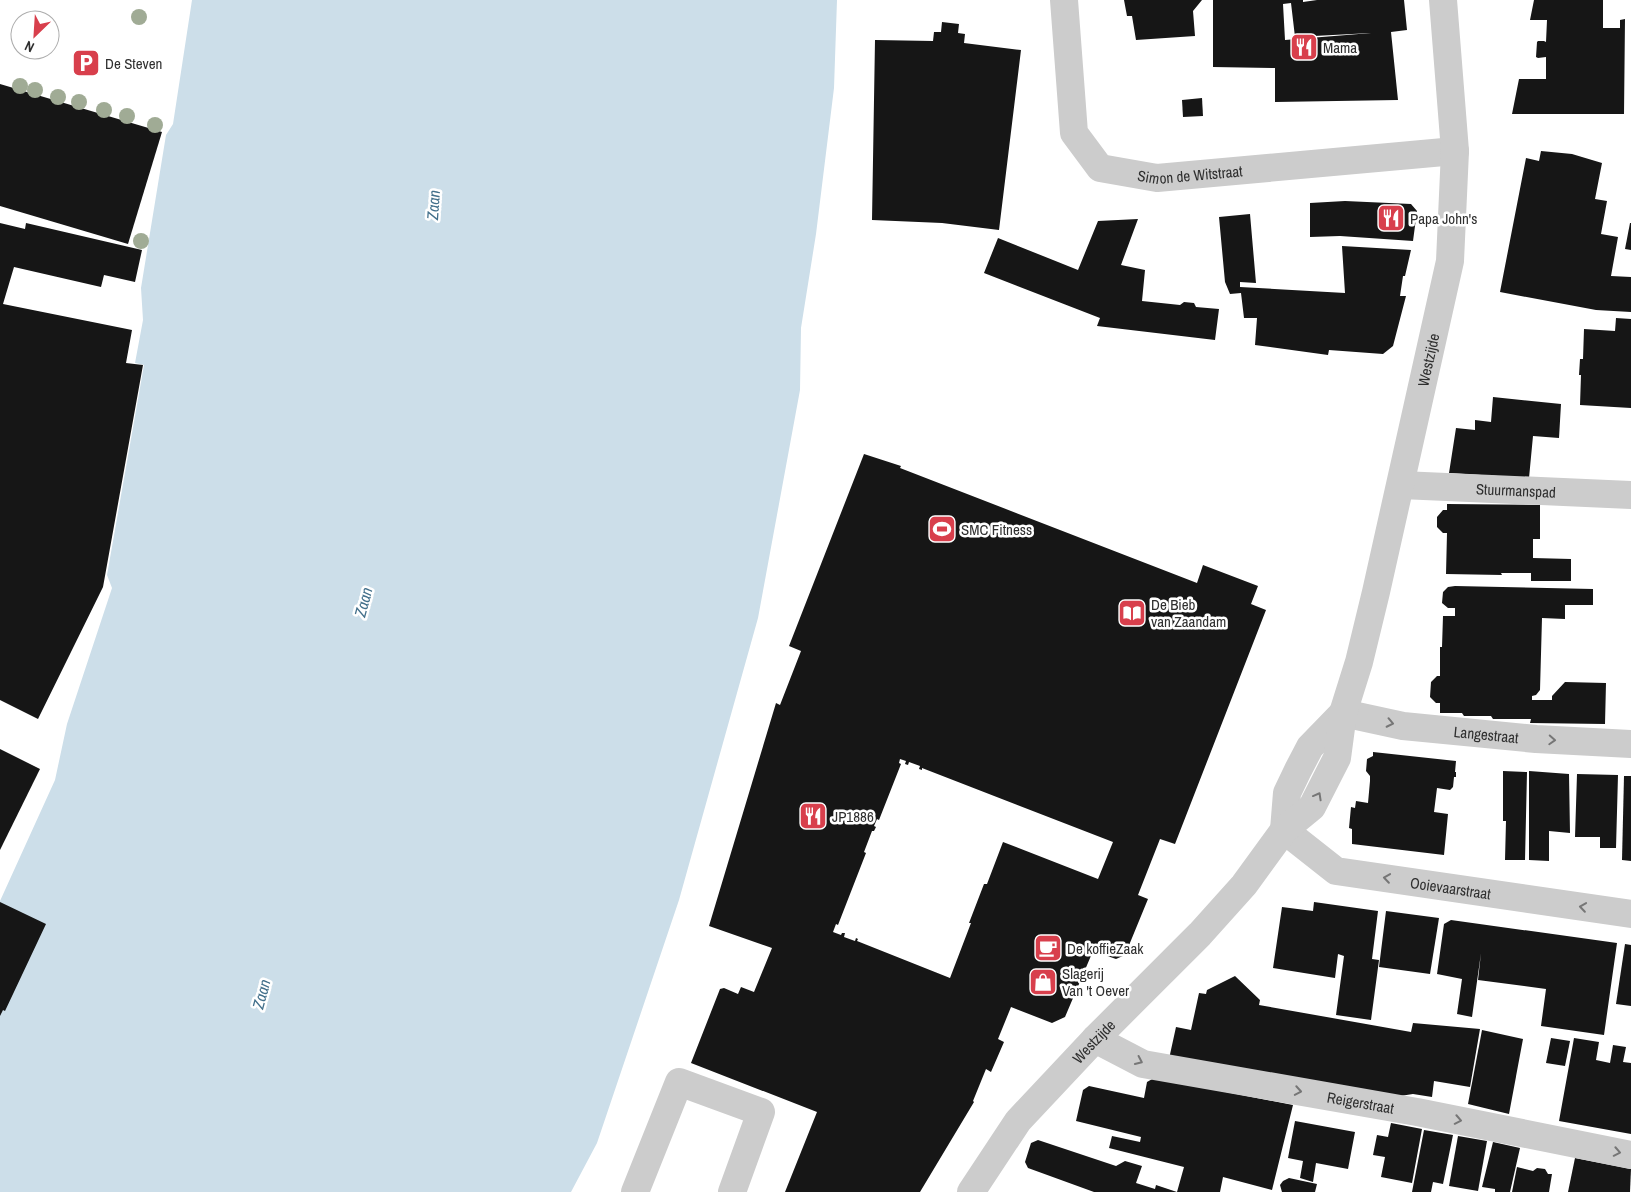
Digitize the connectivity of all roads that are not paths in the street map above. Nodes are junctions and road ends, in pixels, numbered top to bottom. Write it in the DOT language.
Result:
graph roads {
  1 [pos="1064,0"];
  2 [pos="1443,0"];
  3 [pos="1454,151"];
  4 [pos="1402,485"];
  5 [pos="1631,496"];
  6 [pos="1343,713"];
  7 [pos="1631,744"];
  8 [pos="1284,830"];
  9 [pos="1631,914"];
  10 [pos="1095,1039"];
  11 [pos="1631,1155"];
  12 [pos="636,1192"];
  13 [pos="732,1192"];
  14 [pos="971,1192"];
  1 -- 3 [label="street, Simon de Witstraat"];
  2 -- 3 [label="street, Westzijde"];
  3 -- 4 [label="street, Westzijde"];
  4 -- 5 [label="street, Stuurmanspad"];
  4 -- 6 [label="street, Westzijde"];
  6 -- 7 [label="street, Langestraat, one-way"];
  6 -- 8 [label="street, Westzijde"];
  9 -- 8 [label="street, Ooievaarstraat, one-way"];
  8 -- 10 [label="street, Westzijde"];
  10 -- 11 [label="street, Reigerstraat, one-way"];
  10 -- 14 [label="street, Westzijde"];
  12 -- 13 [label="street"];
}
